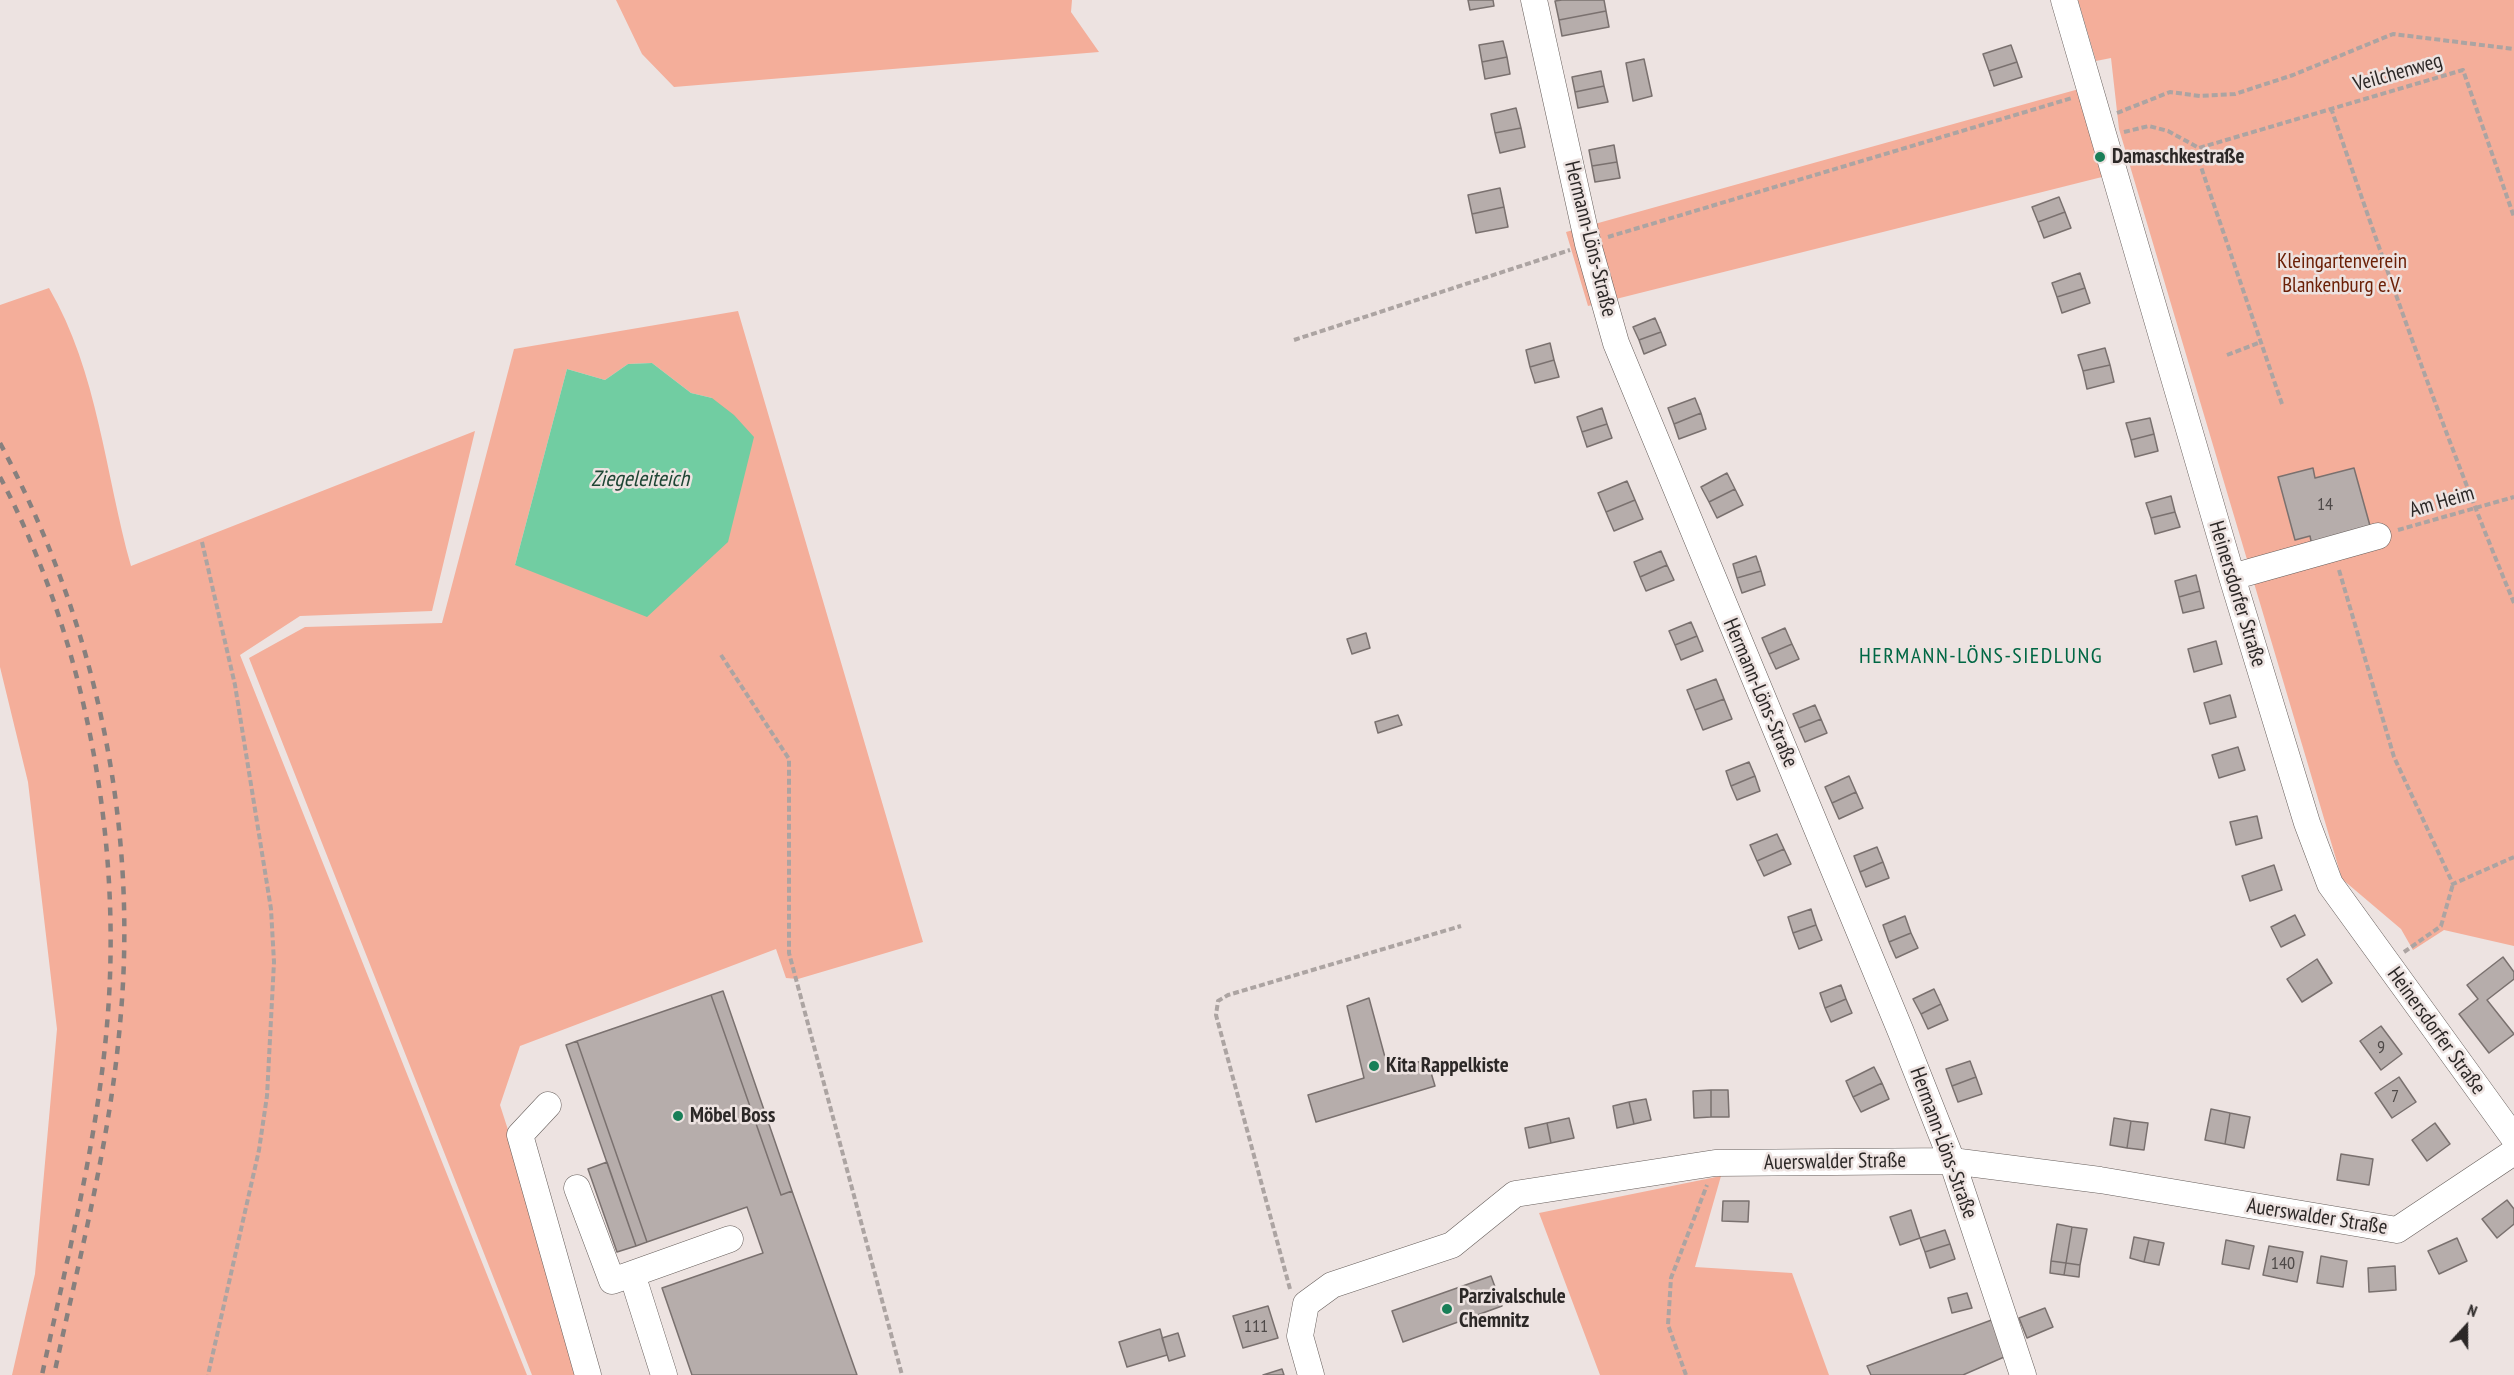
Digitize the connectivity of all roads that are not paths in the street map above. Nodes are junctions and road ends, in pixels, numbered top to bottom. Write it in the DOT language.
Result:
graph roads {
  1 [pos="1534,0"];
  2 [pos="2064,0"];
  3 [pos="2378,536"];
  4 [pos="2232,577"];
  5 [pos="548,1105"];
  6 [pos="2514,1138"];
  7 [pos="2514,1152"];
  8 [pos="1952,1161"];
  9 [pos="578,1188"];
  10 [pos="730,1239"];
  11 [pos="632,1274"];
  12 [pos="588,1375"];
  13 [pos="664,1375"];
  14 [pos="1311,1375"];
  15 [pos="2023,1375"];
  1 -- 8 [label="street, Hermann-Löns-Straße"];
  2 -- 4 [label="street, Heinersdorfer Straße"];
  3 -- 4 [label="street"];
  4 -- 6 [label="street, Heinersdorfer Straße"];
  5 -- 12 [label="street"];
  7 -- 8 [label="street, Auerswalder Straße"];
  8 -- 14 [label="street, Auerswalder Straße"];
  8 -- 15 [label="street, Hermann-Löns-Straße"];
  9 -- 11 [label="street"];
  10 -- 11 [label="street"];
  11 -- 13 [label="street"];
}
